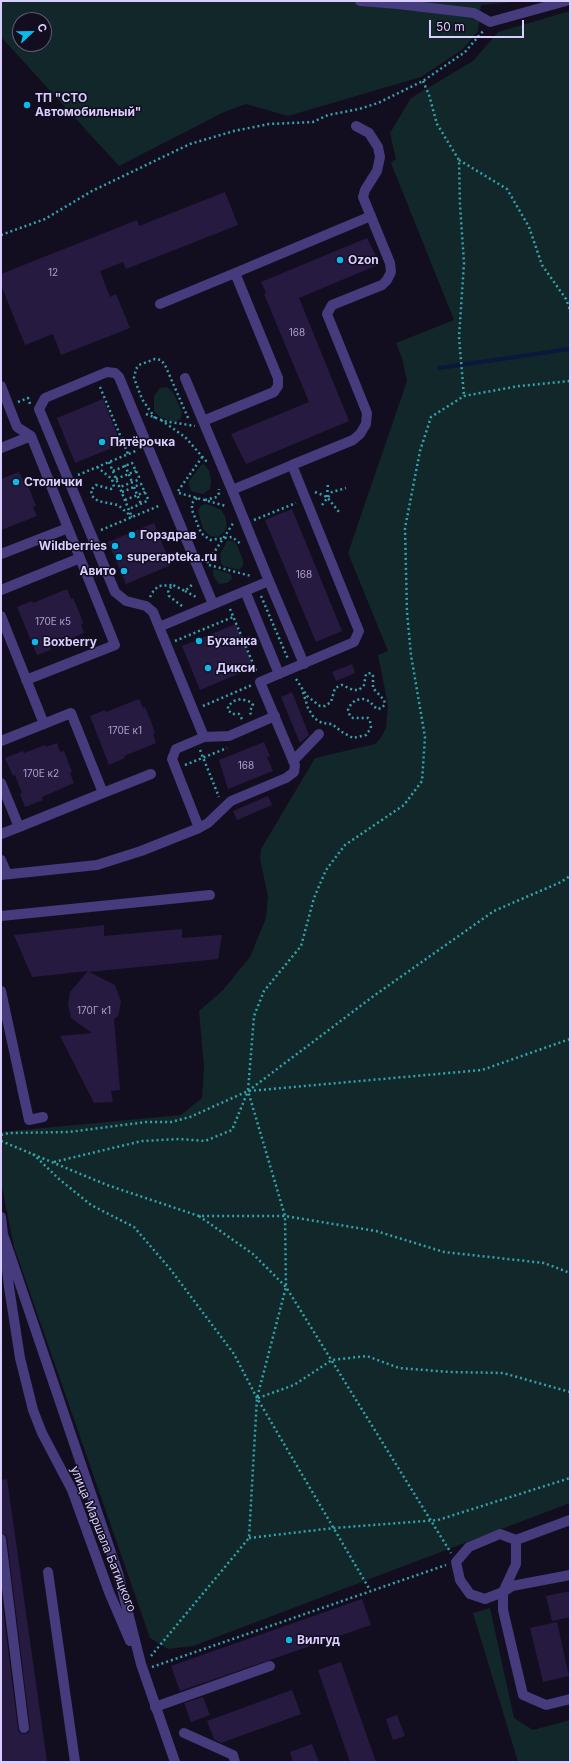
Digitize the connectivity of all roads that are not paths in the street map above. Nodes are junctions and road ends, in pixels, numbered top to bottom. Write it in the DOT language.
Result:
graph roads {
  1 [pos="360,1"];
  2 [pos="566,1"];
  3 [pos="356,126"];
  4 [pos="371,216"];
  5 [pos="235,272"];
  6 [pos="160,304"];
  7 [pos="185,378"];
  8 [pos="1,386"];
  9 [pos="201,425"];
  10 [pos="31,436"];
  11 [pos="1,448"];
  12 [pos="292,465"];
  13 [pos="232,490"];
  14 [pos="68,528"];
  15 [pos="1,554"];
  16 [pos="80,558"];
  17 [pos="269,581"];
  18 [pos="1,590"];
  19 [pos="244,591"];
  20 [pos="213,604"];
  21 [pos="1,616"];
  22 [pos="159,627"];
  23 [pos="304,664"];
  24 [pos="279,674"];
  25 [pos="26,680"];
  26 [pos="275,716"];
  27 [pos="44,724"];
  28 [pos="319,734"];
  29 [pos="200,739"];
  30 [pos="1,741"];
  31 [pos="293,761"];
  32 [pos="151,774"];
  33 [pos="1,782"];
  34 [pos="103,793"];
  35 [pos="19,827"];
  36 [pos="199,828"];
  37 [pos="1,834"];
  38 [pos="1,860"];
  39 [pos="4,875"];
  40 [pos="210,895"];
  41 [pos="1,916"];
  42 [pos="1,991"];
  43 [pos="4,1014"];
  44 [pos="43,1117"];
  45 [pos="1,1217"];
  46 [pos="4,1237"];
  47 [pos="570,1520"];
  48 [pos="1,1539"];
  49 [pos="516,1540"];
  50 [pos="48,1572"];
  51 [pos="570,1575"];
  52 [pos="504,1592"];
  53 [pos="270,1666"];
  54 [pos="142,1667"];
  55 [pos="570,1699"];
  56 [pos="155,1707"];
  57 [pos="24,1728"];
  58 [pos="184,1733"];
  59 [pos="75,1762"];
  60 [pos="175,1762"];
  61 [pos="235,1762"];
  1 -- 2 [label="street"];
  3 -- 4 [label="street"];
  4 -- 5 [label="street"];
  4 -- 12 [label="street"];
  5 -- 6 [label="street"];
  5 -- 9 [label="street"];
  7 -- 9 [label="street"];
  8 -- 10 [label="street"];
  9 -- 13 [label="street"];
  10 -- 11 [label="street"];
  10 -- 14 [label="street"];
  12 -- 13 [label="street"];
  12 -- 23 [label="street"];
  13 -- 17 [label="street"];
  14 -- 15 [label="street"];
  14 -- 16 [label="street"];
  16 -- 18 [label="street"];
  16 -- 25 [label="street"];
  17 -- 19 [label="street"];
  17 -- 23 [label="street"];
  19 -- 20 [label="street"];
  19 -- 24 [label="street"];
  20 -- 22 [label="street"];
  20 -- 22 [label="street"];
  21 -- 25 [label="street"];
  22 -- 29 [label="street"];
  23 -- 24 [label="street"];
  24 -- 26 [label="street"];
  25 -- 27 [label="street"];
  26 -- 29 [label="street"];
  26 -- 31 [label="street"];
  27 -- 30 [label="street"];
  27 -- 34 [label="street"];
  28 -- 31 [label="street"];
  29 -- 36 [label="street"];
  31 -- 36 [label="street"];
  32 -- 34 [label="street"];
  33 -- 35 [label="street"];
  34 -- 35 [label="street"];
  35 -- 37 [label="street"];
  36 -- 39 [label="street"];
  38 -- 39 [label="street"];
  40 -- 41 [label="street"];
  42 -- 43 [label="street"];
  43 -- 44 [label="street"];
  45 -- 46 [label="street, улица Маршала Батицкого"];
  46 -- 54 [label="street, улица Маршала Батицкого"];
  46 -- 54 [label="street, улица Маршала Батицкого"];
  47 -- 49 [label="street"];
  48 -- 57 [label="street"];
  49 -- 52 [label="street"];
  49 -- 52 [label="street"];
  50 -- 59 [label="street"];
  51 -- 52 [label="street"];
  52 -- 55 [label="street"];
  53 -- 56 [label="street"];
  54 -- 56 [label="street, улица Маршала Батицкого"];
  56 -- 60 [label="street, улица Маршала Батицкого"];
  58 -- 61 [label="street"];
}
